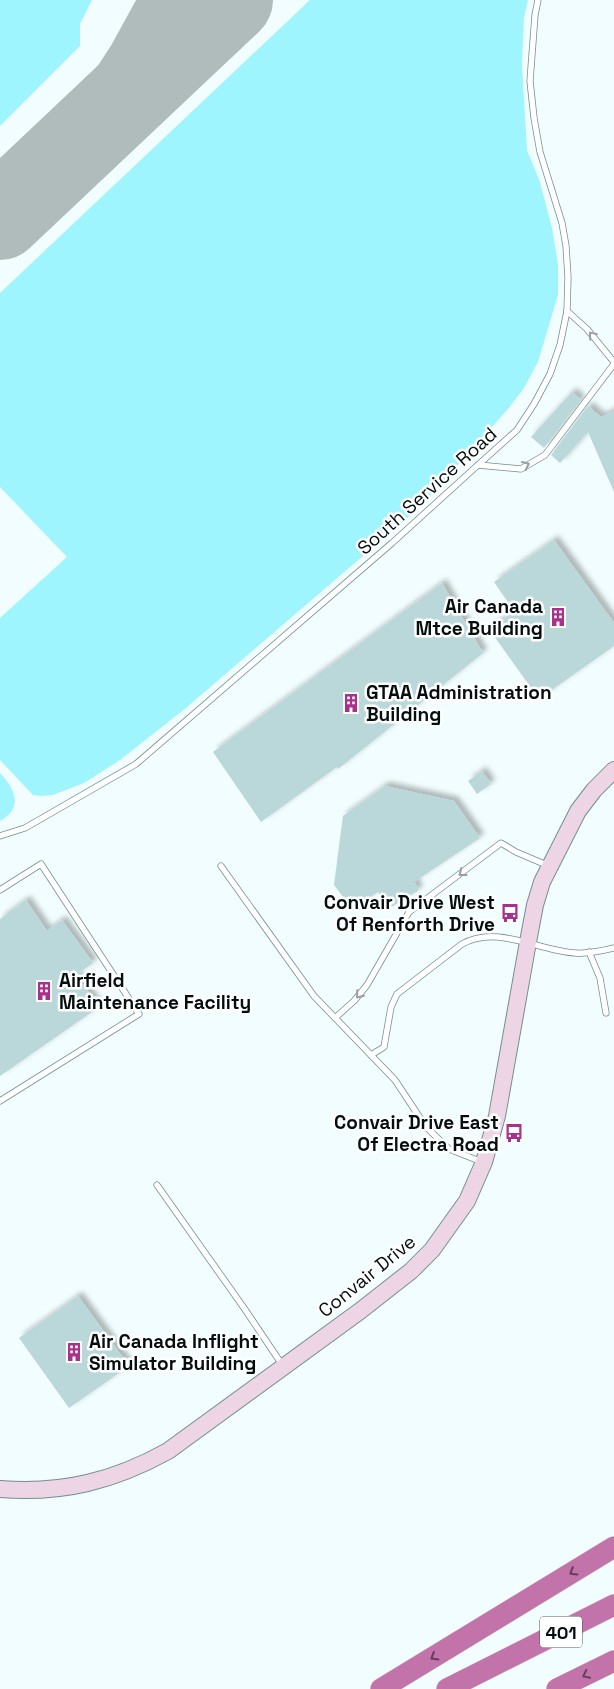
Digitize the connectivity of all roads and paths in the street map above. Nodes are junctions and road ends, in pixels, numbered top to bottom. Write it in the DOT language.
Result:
graph roads {
  1 [pos="538,0"];
  2 [pos="567,311"];
  3 [pos="614,363"];
  4 [pos="478,465"];
  5 [pos="614,770"];
  6 [pos="0,836"];
  7 [pos="221,866"];
  8 [pos="549,866"];
  9 [pos="0,890"];
  10 [pos="528,942"];
  11 [pos="614,949"];
  12 [pos="589,952"];
  13 [pos="606,1014"];
  14 [pos="336,1018"];
  15 [pos="371,1055"];
  16 [pos="0,1101"];
  17 [pos="484,1162"];
  18 [pos="157,1185"];
  19 [pos="283,1366"];
  20 [pos="0,1489"];
  21 [pos="614,1546"];
  22 [pos="614,1605"];
  23 [pos="614,1661"];
  24 [pos="380,1689"];
  25 [pos="447,1689"];
  26 [pos="557,1689"];
  1 -- 2 [label="lane, South Service Road"];
  3 -- 2 [label="lane, one-way"];
  2 -- 4 [label="lane, South Service Road"];
  4 -- 3 [label="lane, one-way"];
  4 -- 6 [label="lane, South Service Road"];
  5 -- 8 [label="street, Convair Drive"];
  7 -- 14 [label="lane"];
  8 -- 10 [label="street, Convair Drive"];
  8 -- 14 [label="lane, one-way"];
  9 -- 16 [label="lane"];
  10 -- 12 [label="lane"];
  10 -- 15 [label="lane"];
  10 -- 17 [label="street, Convair Drive"];
  11 -- 12 [label="lane"];
  12 -- 13 [label="lane"];
  14 -- 15 [label="lane"];
  15 -- 17 [label="lane"];
  17 -- 19 [label="street, Convair Drive"];
  18 -- 19 [label="lane"];
  19 -- 20 [label="street, Convair Drive"];
  21 -- 24 [label="highway, one-way"];
  22 -- 25 [label="highway, 401"];
  23 -- 26 [label="highway, 401, one-way"];
}
